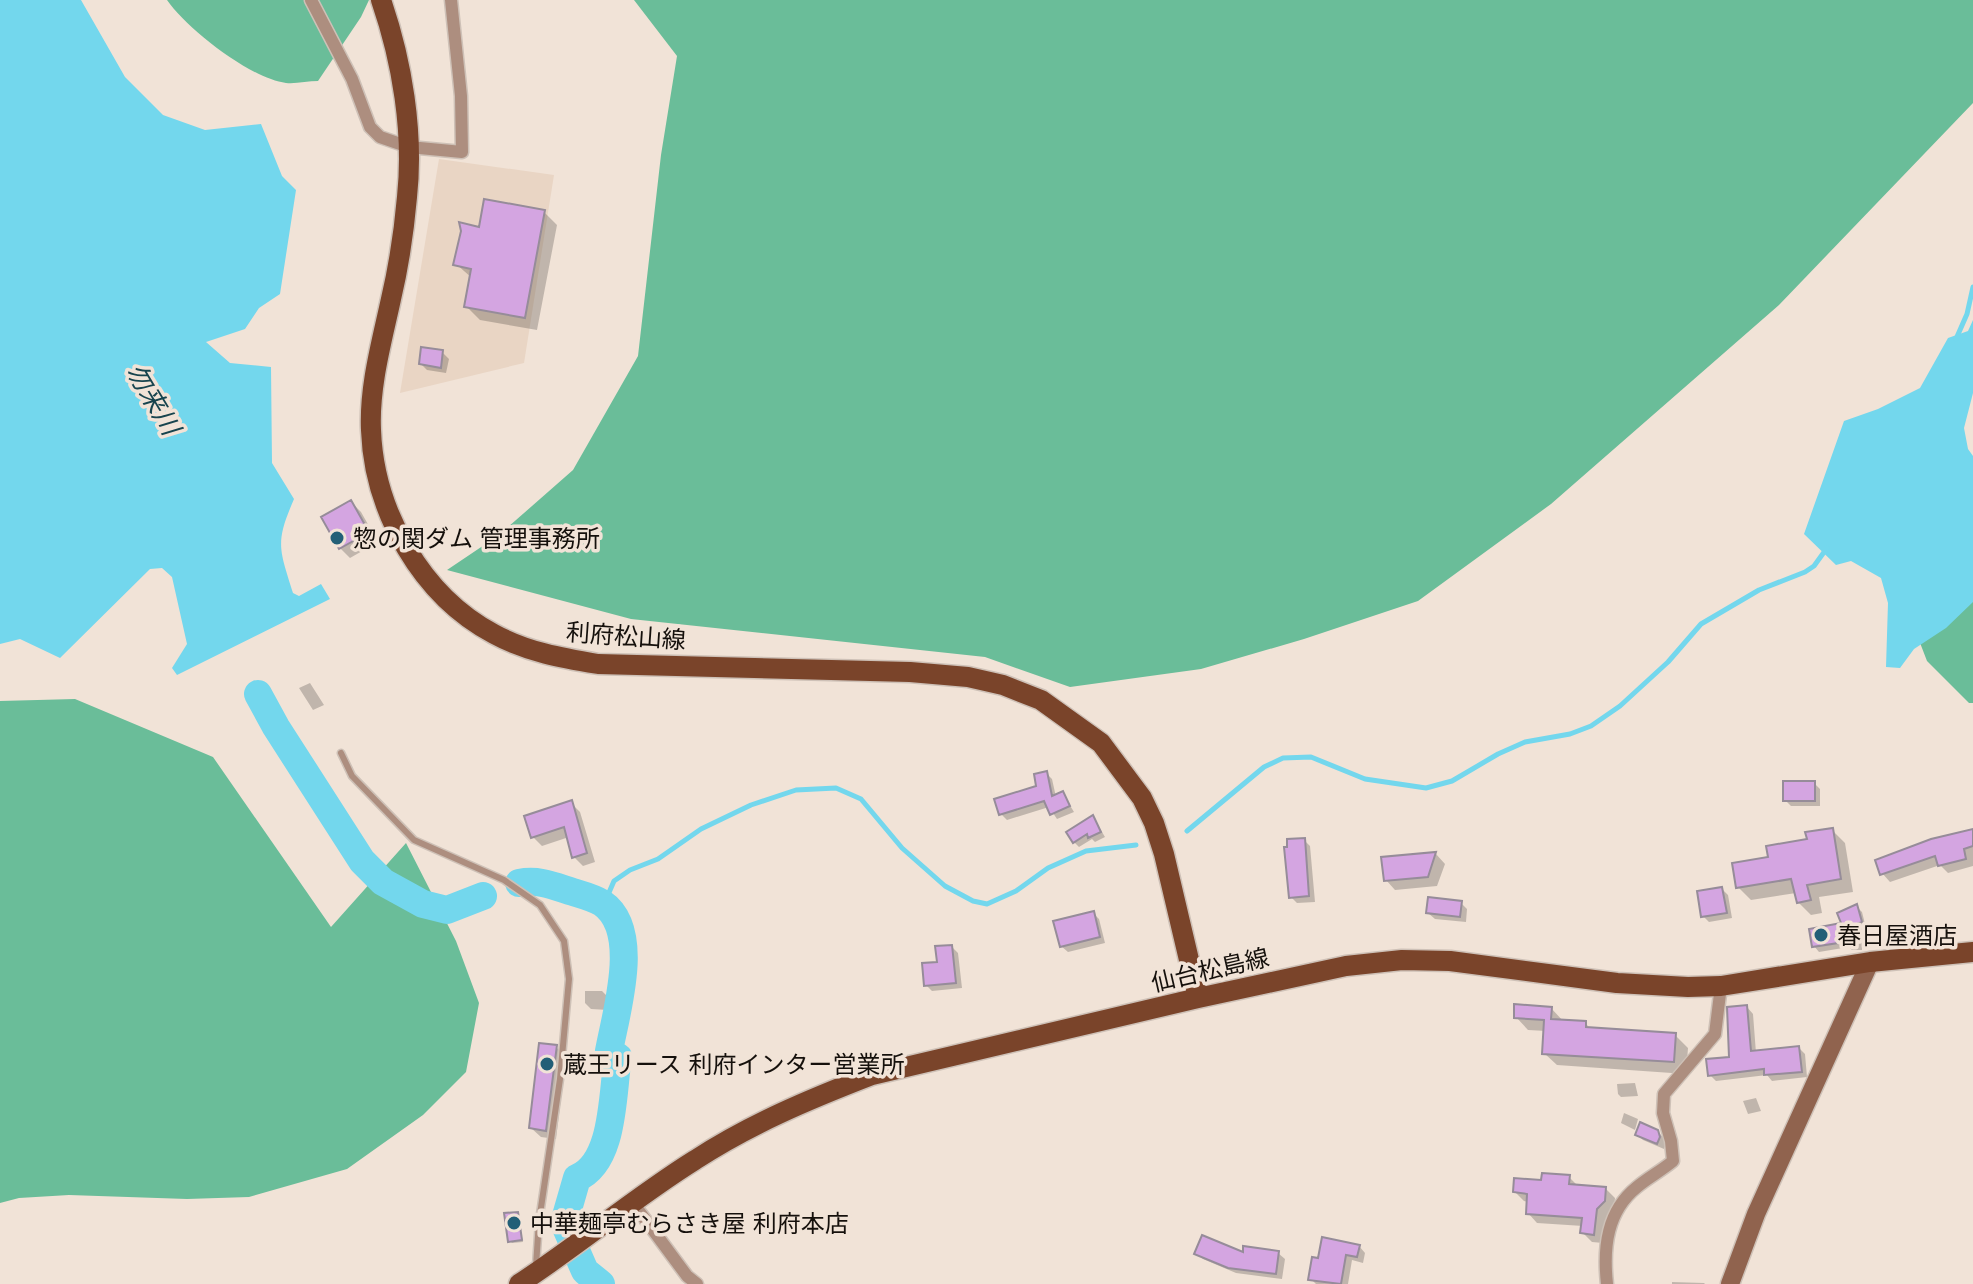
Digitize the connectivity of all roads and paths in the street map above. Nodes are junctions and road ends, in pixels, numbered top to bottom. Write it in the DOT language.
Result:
graph roads {
  1 [pos="311,0"];
  2 [pos="381,0"];
  3 [pos="451,0"];
  4 [pos="409,147"];
  5 [pos="341,753"];
  6 [pos="1973,952"];
  7 [pos="1870,962"];
  8 [pos="1721,986"];
  9 [pos="1198,998"];
  10 [pos="633,1203"];
  11 [pos="528,1279"];
  12 [pos="697,1284"];
  13 [pos="1607,1284"];
  14 [pos="1730,1284"];
  1 -- 4 [label="street"];
  2 -- 4 [label="main road, 利府松山線"];
  3 -- 4 [label="street"];
  4 -- 9 [label="main road, 利府松山線"];
  5 -- 11 [label="lane"];
  6 -- 7 [label="main road, 仙台松島線"];
  7 -- 8 [label="main road, 仙台松島線"];
  7 -- 14 [label="street"];
  8 -- 9 [label="main road, 仙台松島線"];
  8 -- 13 [label="street"];
  9 -- 10 [label="main road, 仙台松島線"];
  10 -- 11 [label="main road, 仙台松島線"];
  10 -- 12 [label="street"];
}
